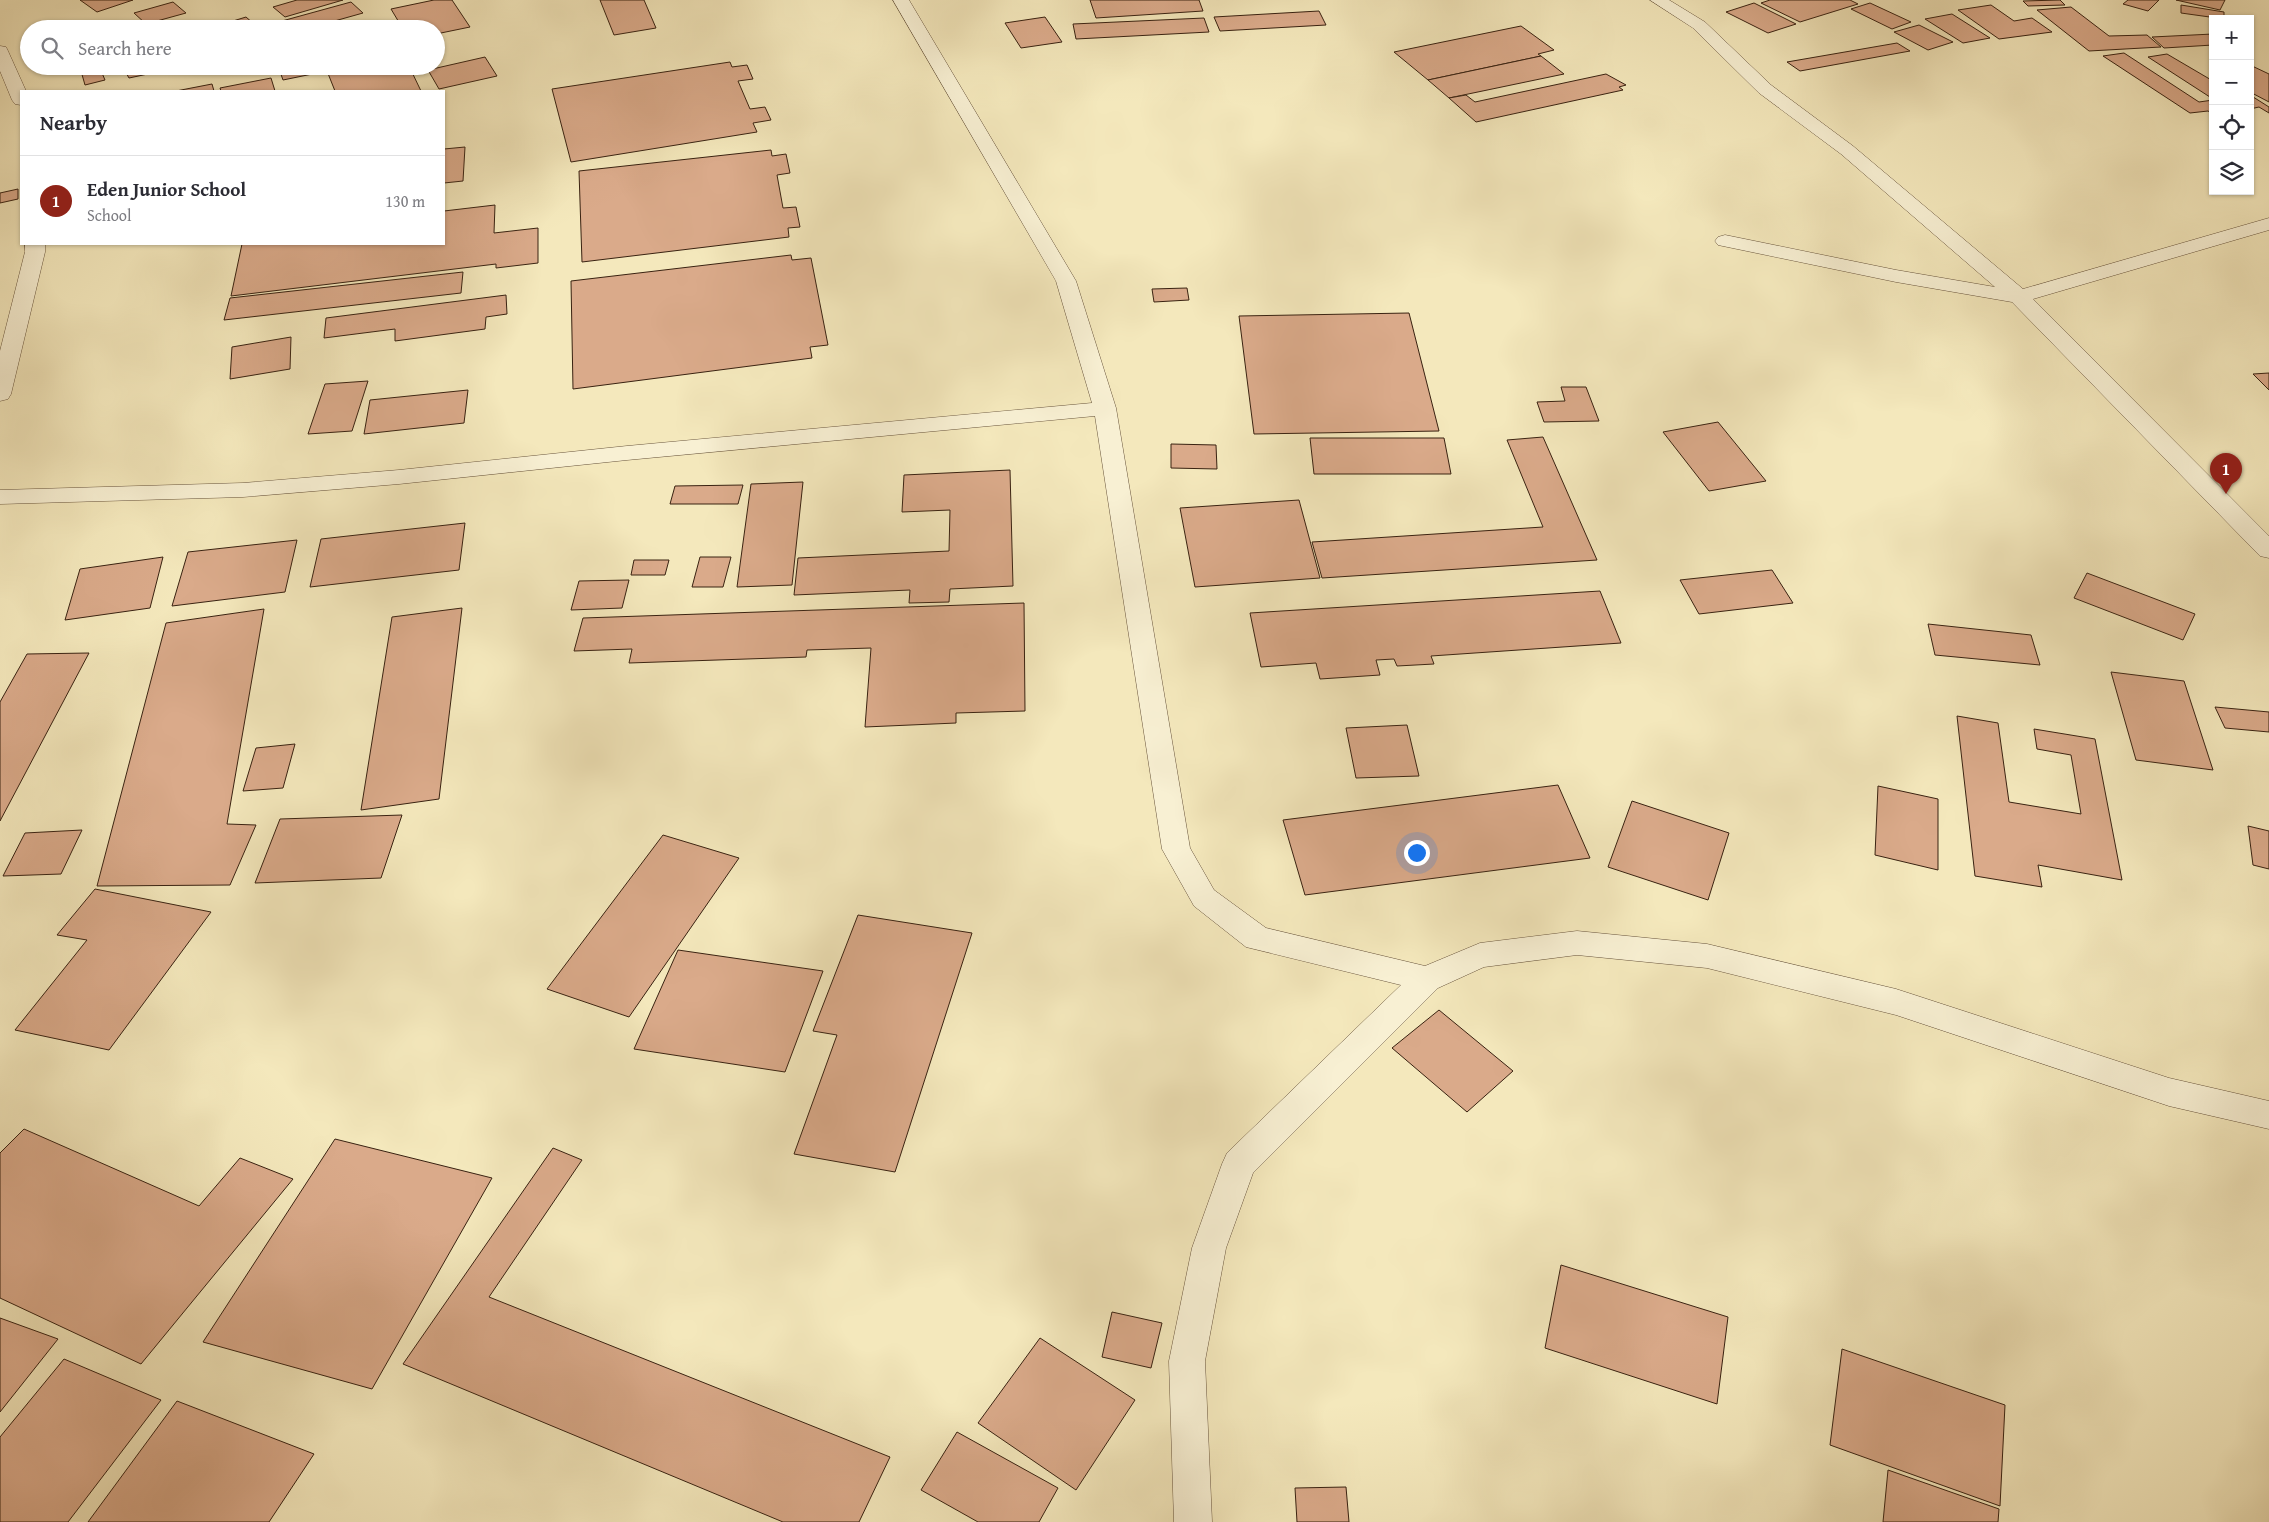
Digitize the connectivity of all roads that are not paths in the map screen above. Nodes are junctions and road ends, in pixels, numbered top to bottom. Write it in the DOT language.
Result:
graph roads {
  1 [pos="900,0"];
  2 [pos="1658,0"];
  3 [pos="0,51"];
  4 [pos="20,98"];
  5 [pos="2269,224"];
  6 [pos="1725,241"];
  7 [pos="35,245"];
  8 [pos="2020,297"];
  9 [pos="0,394"];
  10 [pos="1104,408"];
  11 [pos="0,497"];
  12 [pos="2269,550"];
  13 [pos="1427,979"];
  14 [pos="2269,1115"];
  15 [pos="1193,1522"];
  1 -- 10 [label="street"];
  2 -- 8 [label="street"];
  3 -- 4 [label="street"];
  5 -- 8 [label="street"];
  6 -- 8 [label="street"];
  7 -- 9 [label="street"];
  8 -- 12 [label="street"];
  10 -- 11 [label="street"];
  10 -- 13 [label="street"];
  13 -- 14 [label="street"];
  13 -- 15 [label="street"];
}
